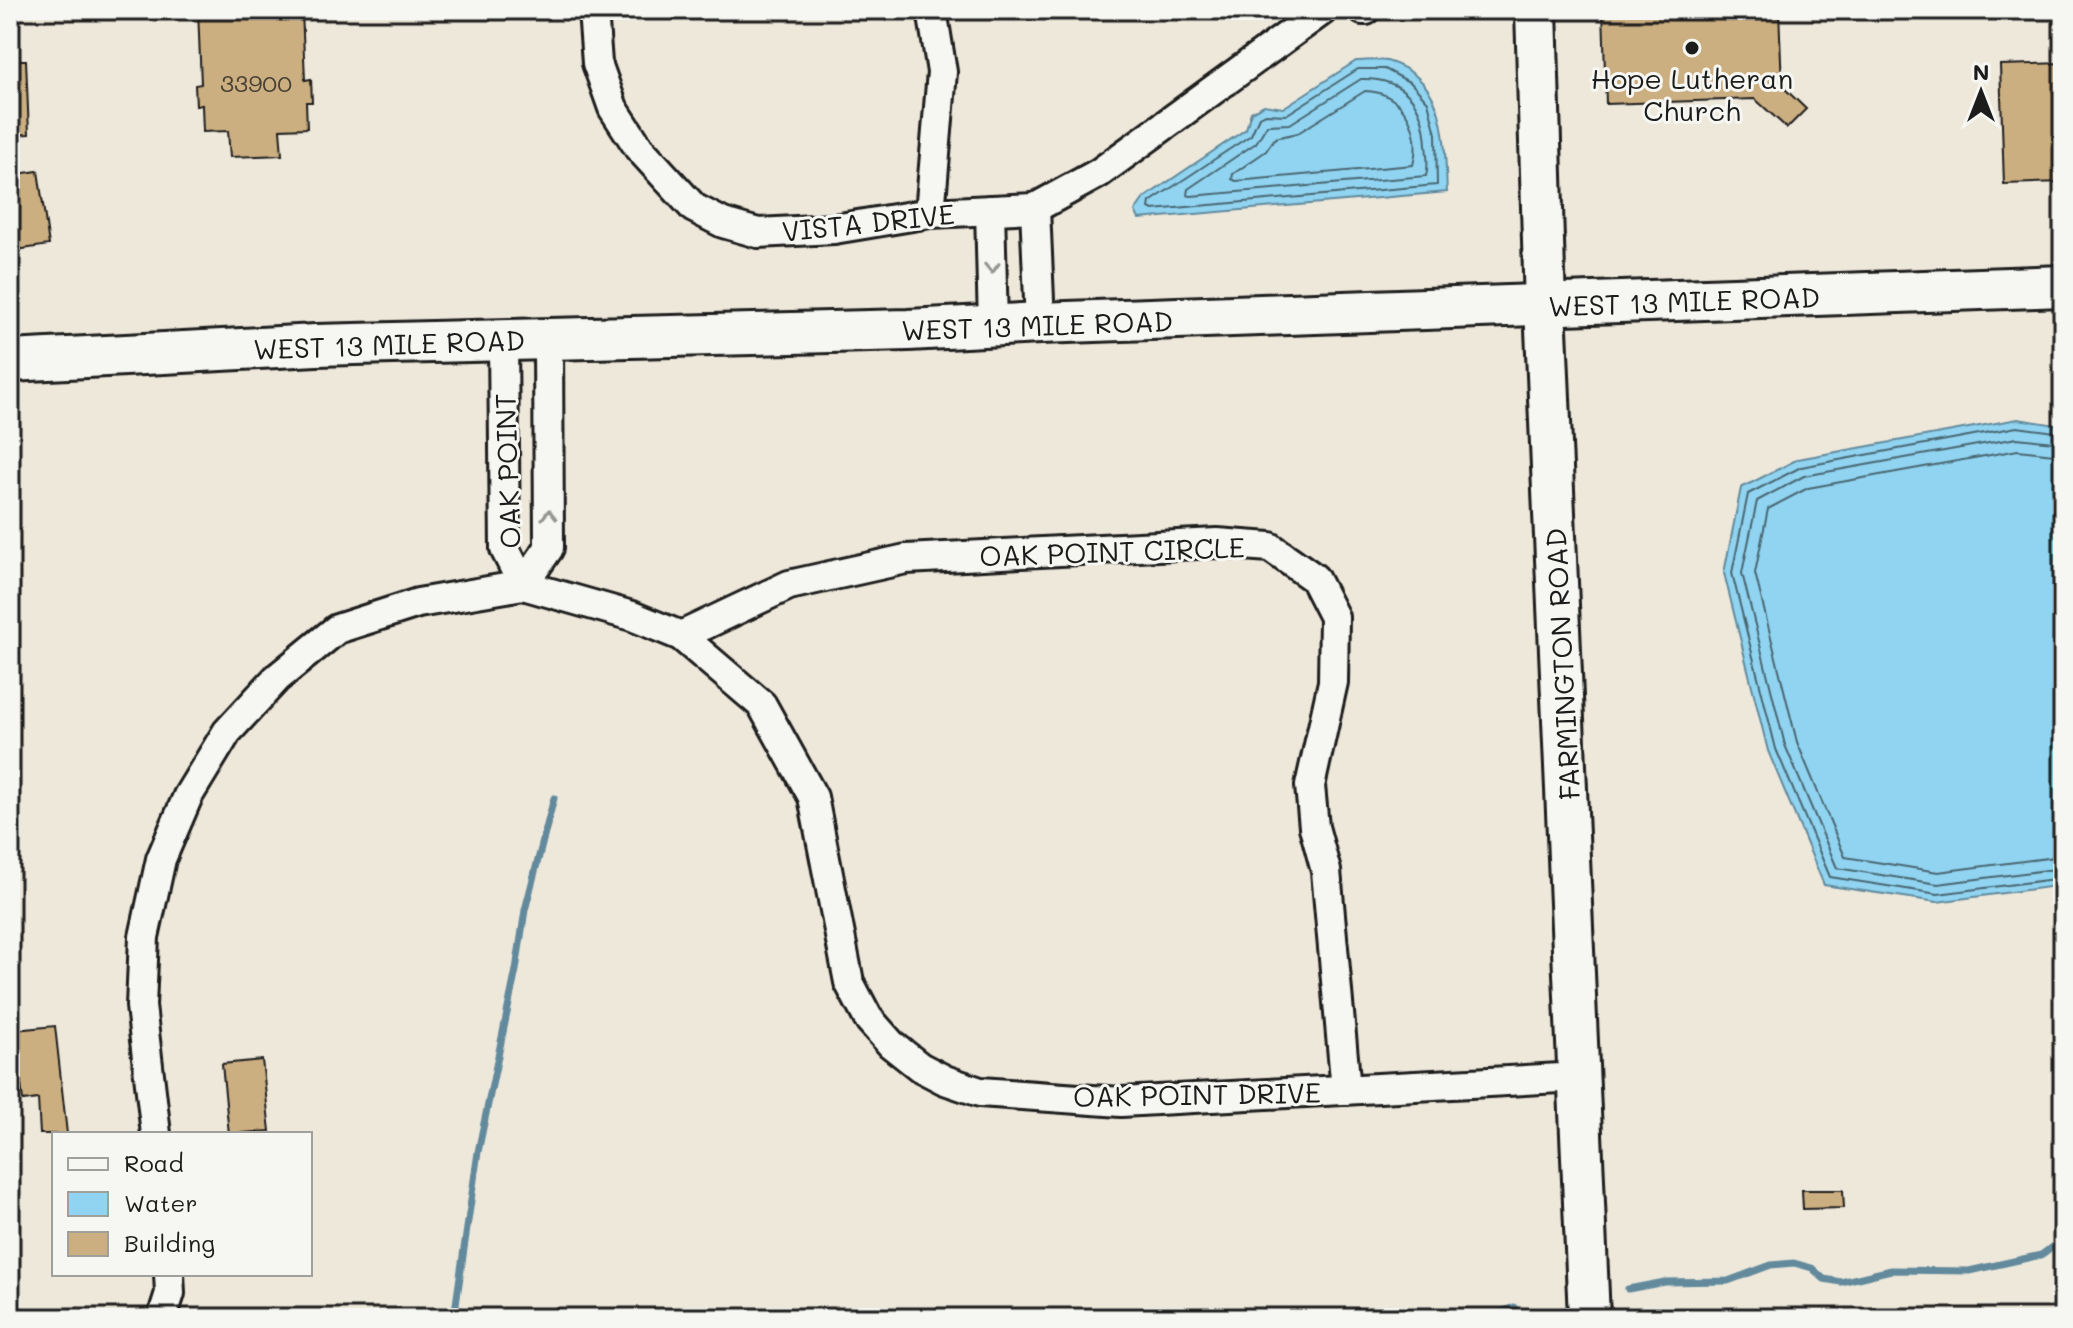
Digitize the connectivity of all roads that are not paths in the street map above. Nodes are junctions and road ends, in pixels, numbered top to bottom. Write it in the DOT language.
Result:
graph roads {
  1 [pos="593,10"];
  2 [pos="932,10"];
  3 [pos="1323,10"];
  4 [pos="1536,10"];
  5 [pos="1035,208"];
  6 [pos="990,210"];
  7 [pos="930,213"];
  8 [pos="2063,286"];
  9 [pos="1545,306"];
  10 [pos="1040,323"];
  11 [pos="993,325"];
  12 [pos="548,340"];
  13 [pos="503,341"];
  14 [pos="10,361"];
  15 [pos="523,585"];
  16 [pos="681,636"];
  17 [pos="1579,1077"];
  18 [pos="1346,1090"];
  19 [pos="156,1132"];
  20 [pos="169,1276"];
  21 [pos="162,1318"];
  22 [pos="1589,1318"];
  1 -- 7 [label="street, VISTA DRIVE"];
  2 -- 7 [label="street"];
  3 -- 5 [label="street, VISTA DRIVE"];
  4 -- 9 [label="street, FARMINGTON ROAD"];
  5 -- 6 [label="street, VISTA DRIVE"];
  5 -- 10 [label="street"];
  6 -- 7 [label="street, VISTA DRIVE"];
  6 -- 11 [label="street, VISTA DRIVE, one-way"];
  8 -- 9 [label="street, WEST 13 MILE ROAD"];
  9 -- 10 [label="street, WEST 13 MILE ROAD"];
  9 -- 17 [label="street, FARMINGTON ROAD"];
  10 -- 11 [label="street, WEST 13 MILE ROAD"];
  11 -- 12 [label="street, WEST 13 MILE ROAD"];
  12 -- 13 [label="street, WEST 13 MILE ROAD"];
  15 -- 12 [label="street, OAK POINT, one-way"];
  13 -- 14 [label="street, WEST 13 MILE ROAD"];
  13 -- 15 [label="street, OAK POINT"];
  15 -- 16 [label="street, OAK POINT DRIVE"];
  15 -- 19 [label="street, OAK POINT DRIVE"];
  16 -- 18 [label="street, OAK POINT DRIVE"];
  16 -- 18 [label="street, OAK POINT CIRCLE"];
  17 -- 18 [label="street, OAK POINT DRIVE"];
  17 -- 22 [label="street, FARMINGTON ROAD"];
  20 -- 21 [label="street"];
}
